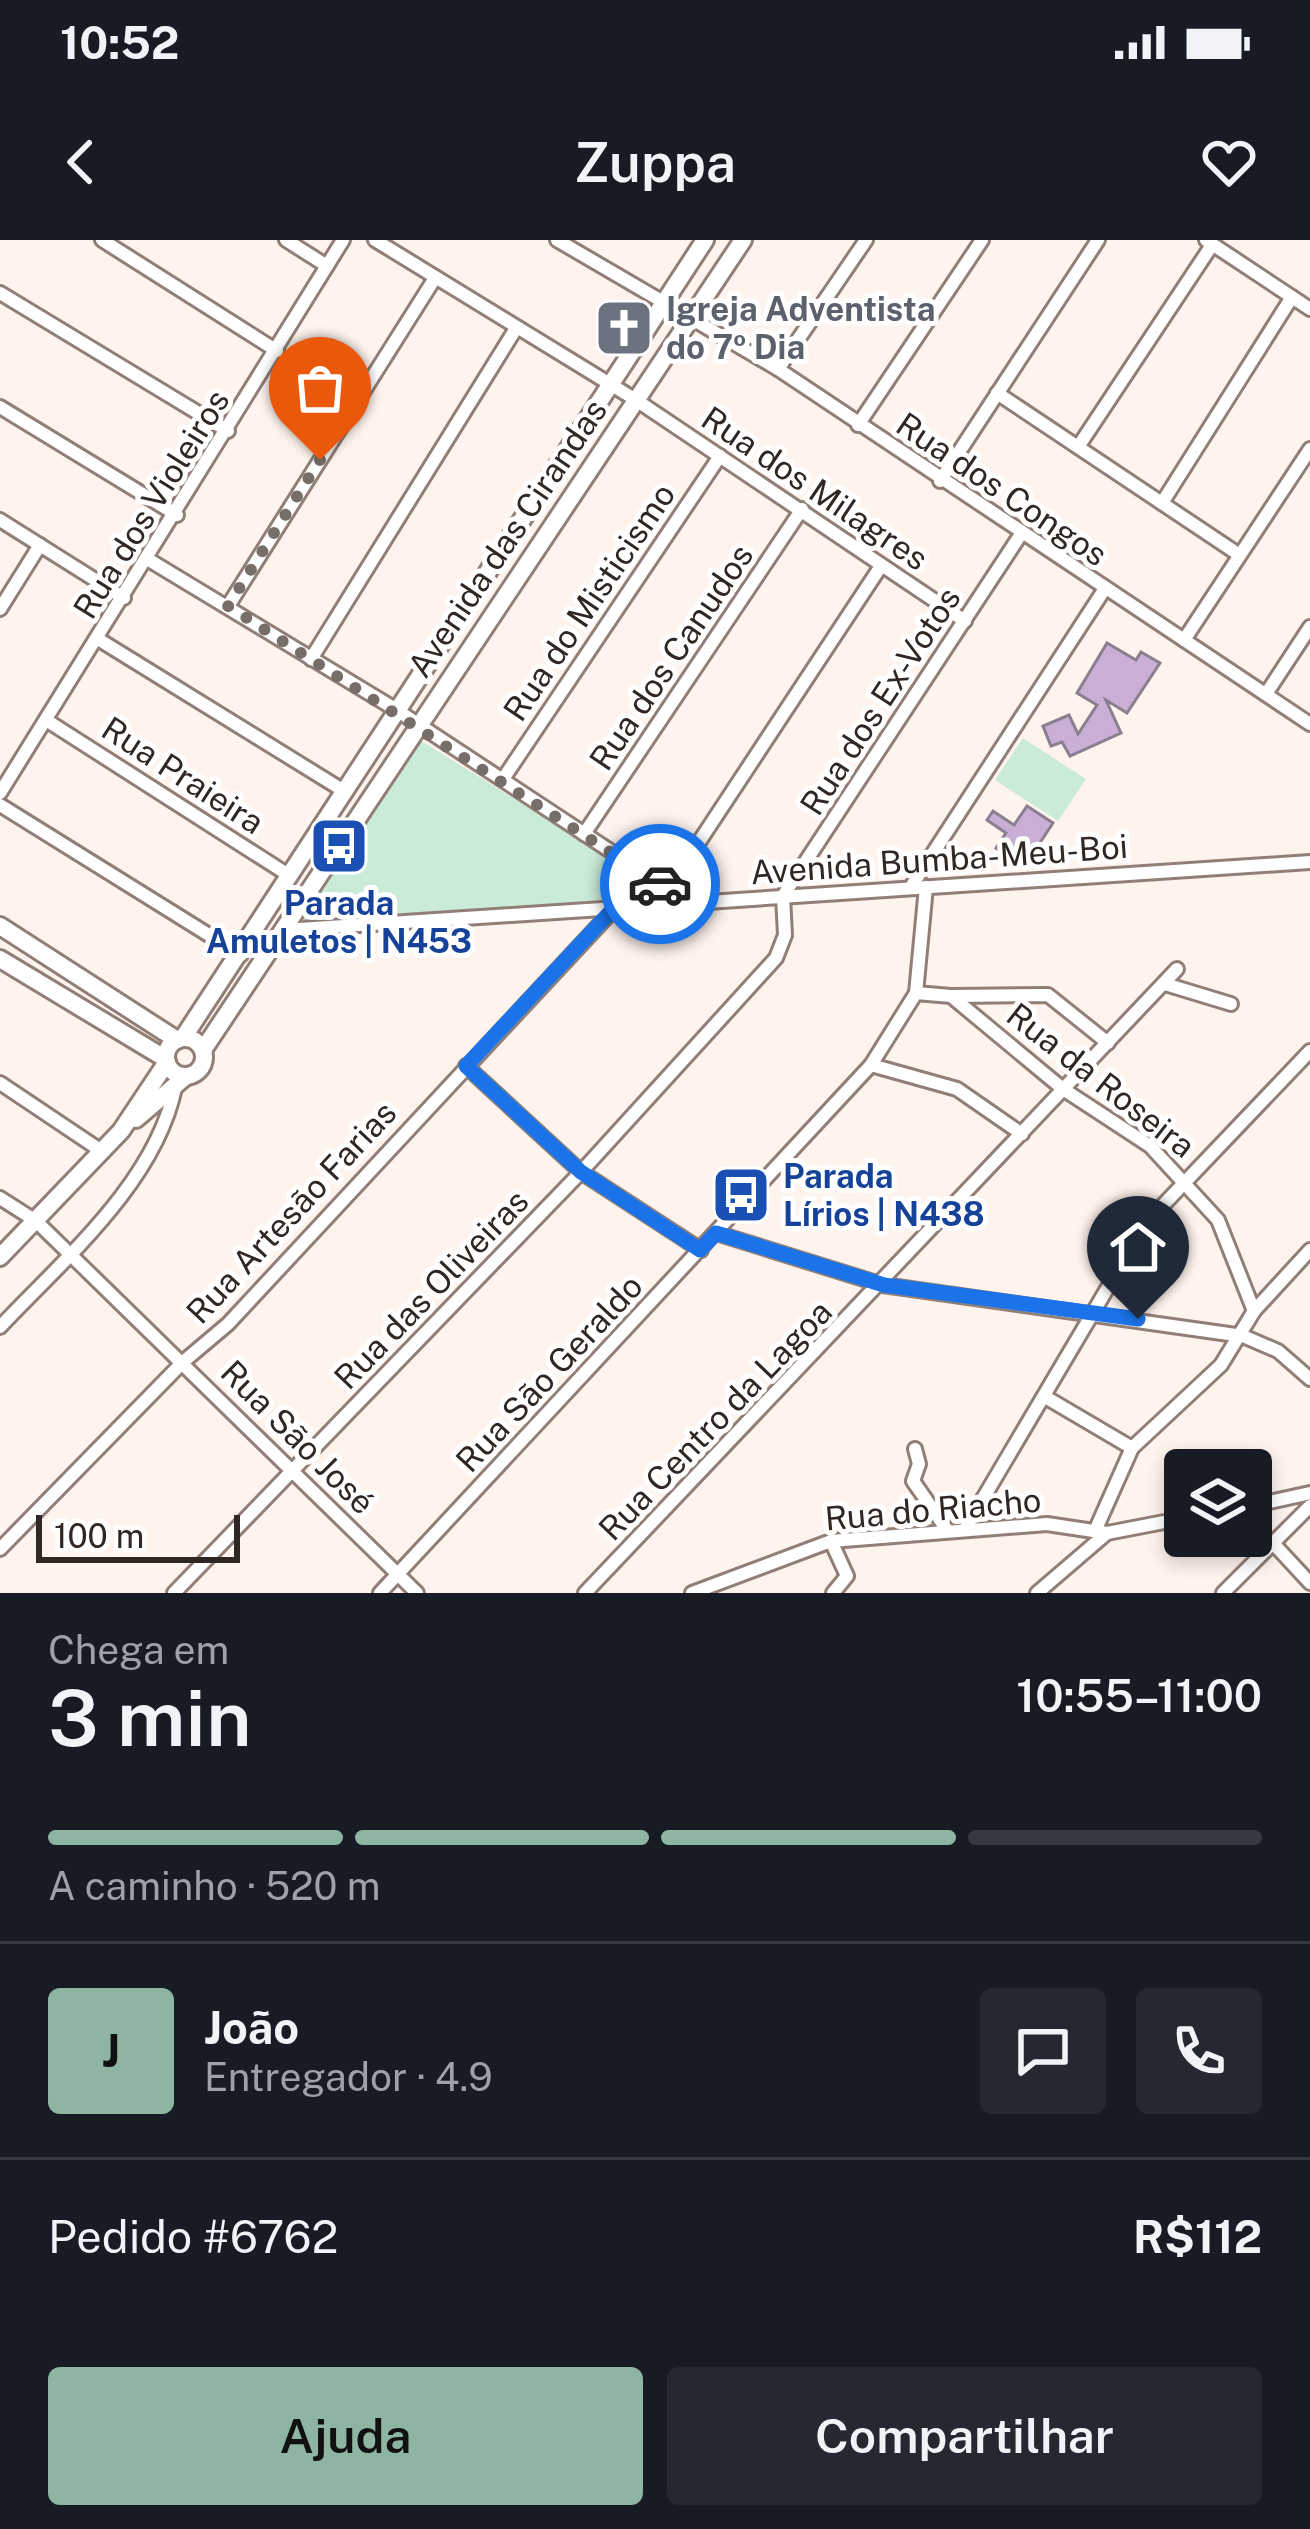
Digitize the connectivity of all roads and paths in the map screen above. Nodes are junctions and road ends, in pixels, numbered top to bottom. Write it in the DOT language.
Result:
graph roads {
  1 [pos="102,240"];
  2 [pos="286,240"];
  3 [pos="343,240"];
  4 [pos="375,240"];
  5 [pos="557,240"];
  6 [pos="705,240"];
  7 [pos="743,240"];
  8 [pos="866,240"];
  9 [pos="982,240"];
  10 [pos="1098,240"];
  11 [pos="1209,242"];
  12 [pos="327,266"];
  13 [pos="435,278"];
  14 [pos="0,293"];
  15 [pos="1292,297"];
  16 [pos="661,305"];
  17 [pos="1310,309"];
  18 [pos="693,315"];
  19 [pos="515,330"];
  20 [pos="277,351"];
  21 [pos="778,369"];
  22 [pos="609,387"];
  23 [pos="997,393"];
  24 [pos="636,400"];
  25 [pos="0,407"];
  26 [pos="858,425"];
  27 [pos="228,431"];
  28 [pos="1078,447"];
  29 [pos="1310,448"];
  30 [pos="720,456"];
  31 [pos="940,481"];
  32 [pos="1162,502"];
  33 [pos="802,509"];
  34 [pos="177,515"];
  35 [pos="0,520"];
  36 [pos="1022,535"];
  37 [pos="40,545"];
  38 [pos="1238,554"];
  39 [pos="149,560"];
  40 [pos="881,566"];
  41 [pos="1104,590"];
  42 [pos="124,598"];
  43 [pos="228,606"];
  44 [pos="0,609"];
  45 [pos="965,621"];
  46 [pos="1310,627"];
  47 [pos="98,639"];
  48 [pos="1184,640"];
  49 [pos="310,659"];
  50 [pos="1266,694"];
  51 [pos="395,710"];
  52 [pos="46,720"];
  53 [pos="1310,724"];
  54 [pos="418,725"];
  55 [pos="503,779"];
  56 [pos="344,790"];
  57 [pos="0,793"];
  58 [pos="0,806"];
  59 [pos="584,834"];
  60 [pos="1310,862"];
  61 [pos="290,876"];
  62 [pos="918,887"];
  63 [pos="669,896"];
  64 [pos="783,896"];
  65 [pos="615,907"];
  66 [pos="0,926"];
  67 [pos="284,931"];
  68 [pos="242,956"];
  69 [pos="0,958"];
  70 [pos="1177,970"];
  71 [pos="1165,984"];
  72 [pos="916,993"];
  73 [pos="950,996"];
  74 [pos="1231,1004"];
  75 [pos="180,1039"];
  76 [pos="1108,1043"];
  77 [pos="203,1050"];
  78 [pos="1310,1052"];
  79 [pos="166,1060"];
  80 [pos="872,1065"];
  81 [pos="466,1066"];
  82 [pos="0,1083"];
  83 [pos="180,1083"];
  84 [pos="1063,1089"];
  85 [pos="121,1131"];
  86 [pos="1022,1134"];
  87 [pos="103,1152"];
  88 [pos="581,1172"];
  89 [pos="1186,1180"];
  90 [pos="0,1198"];
  91 [pos="36,1221"];
  92 [pos="716,1233"];
  93 [pos="700,1250"];
  94 [pos="1310,1250"];
  95 [pos="70,1253"];
  96 [pos="0,1257"];
  97 [pos="884,1285"];
  98 [pos="1254,1311"];
  99 [pos="1093,1312"];
  100 [pos="0,1328"];
  101 [pos="1244,1336"];
  102 [pos="183,1362"];
  103 [pos="1310,1379"];
  104 [pos="1047,1398"];
  105 [pos="1132,1448"];
  106 [pos="915,1449"];
  107 [pos="293,1471"];
  108 [pos="1310,1493"];
  109 [pos="1272,1501"];
  110 [pos="1310,1506"];
  111 [pos="1164,1522"];
  112 [pos="965,1528"];
  113 [pos="947,1530"];
  114 [pos="1101,1532"];
  115 [pos="831,1541"];
  116 [pos="1272,1542"];
  117 [pos="0,1550"];
  118 [pos="1258,1557"];
  119 [pos="397,1574"];
  120 [pos="1310,1582"];
  121 [pos="175,1593"];
  122 [pos="380,1593"];
  123 [pos="417,1593"];
  124 [pos="585,1593"];
  125 [pos="692,1593"];
  126 [pos="832,1593"];
  127 [pos="1037,1593"];
  128 [pos="1223,1593"];
  1 -- 20 [label="street"];
  2 -- 12 [label="street"];
  3 -- 12 [label="street, Rua dos Violeiros"];
  4 -- 13 [label="street, Rua dos Milagres"];
  5 -- 16 [label="street, Rua dos Congos"];
  6 -- 16 [label="street, Avenida das Cirandas"];
  7 -- 18 [label="street, Avenida das Cirandas"];
  8 -- 21 [label="street"];
  9 -- 26 [label="street"];
  10 -- 23 [label="street"];
  11 -- 15 [label="street"];
  11 -- 28 [label="street"];
  12 -- 20 [label="street, Rua dos Violeiros"];
  13 -- 19 [label="street, Rua dos Milagres"];
  13 -- 43 [label="street"];
  14 -- 27 [label="street"];
  15 -- 17 [label="street"];
  15 -- 32 [label="street"];
  16 -- 18 [label="street, Rua dos Congos"];
  16 -- 22 [label="street, Avenida das Cirandas"];
  18 -- 21 [label="street, Rua dos Congos"];
  18 -- 24 [label="street, Avenida das Cirandas"];
  19 -- 22 [label="street, Rua dos Milagres"];
  19 -- 49 [label="street"];
  20 -- 27 [label="street, Rua dos Violeiros"];
  21 -- 26 [label="street, Rua dos Congos"];
  22 -- 24 [label="street, Rua dos Milagres"];
  22 -- 51 [label="street, Avenida das Cirandas"];
  23 -- 28 [label="street"];
  23 -- 31 [label="street"];
  24 -- 30 [label="street, Rua dos Milagres"];
  24 -- 54 [label="street, Avenida das Cirandas"];
  25 -- 34 [label="street"];
  26 -- 31 [label="street, Rua dos Congos"];
  27 -- 34 [label="street, Rua dos Violeiros"];
  28 -- 32 [label="street"];
  29 -- 38 [label="street"];
  30 -- 33 [label="street, Rua dos Milagres"];
  30 -- 55 [label="street, Rua do Misticismo"];
  31 -- 36 [label="street, Rua dos Congos"];
  32 -- 38 [label="street"];
  33 -- 40 [label="street, Rua dos Milagres"];
  33 -- 59 [label="street, Rua dos Canudos"];
  34 -- 39 [label="street, Rua dos Violeiros"];
  35 -- 37 [label="street"];
  36 -- 41 [label="street, Rua dos Congos"];
  36 -- 45 [label="street, Rua dos Ex-Votos"];
  37 -- 42 [label="street"];
  37 -- 44 [label="street"];
  38 -- 48 [label="street"];
  39 -- 42 [label="street, Rua dos Violeiros"];
  39 -- 43 [label="street"];
  40 -- 45 [label="street, Rua dos Milagres"];
  40 -- 63 [label="street"];
  41 -- 48 [label="street, Rua dos Congos"];
  41 -- 62 [label="street"];
  42 -- 47 [label="street, Rua dos Violeiros"];
  43 -- 49 [label="street"];
  45 -- 64 [label="street, Rua dos Ex-Votos"];
  46 -- 50 [label="street"];
  47 -- 52 [label="street, Rua dos Violeiros"];
  47 -- 56 [label="street"];
  48 -- 50 [label="street, Rua dos Congos"];
  49 -- 51 [label="street"];
  50 -- 53 [label="street, Rua dos Congos"];
  51 -- 54 [label="street"];
  51 -- 56 [label="street, Avenida das Cirandas"];
  52 -- 57 [label="street, Rua dos Violeiros"];
  52 -- 61 [label="street, Rua Praieira"];
  54 -- 55 [label="street"];
  54 -- 67 [label="street, Avenida das Cirandas"];
  55 -- 59 [label="street"];
  56 -- 61 [label="street, Avenida das Cirandas"];
  58 -- 68 [label="street"];
  59 -- 63 [label="street"];
  60 -- 62 [label="street, Avenida Bumba-Meu-Boi"];
  61 -- 68 [label="street, Avenida das Cirandas"];
  62 -- 64 [label="street, Avenida Bumba-Meu-Boi"];
  62 -- 72 [label="street, Rua São Geraldo"];
  63 -- 64 [label="street, Avenida Bumba-Meu-Boi"];
  63 -- 65 [label="street, Avenida Bumba-Meu-Boi"];
  64 -- 88 [label="street, Rua das Oliveiras"];
  65 -- 67 [label="street, Avenida Bumba-Meu-Boi"];
  65 -- 81 [label="street, Rua Artesão Farias"];
  66 -- 75 [label="street"];
  67 -- 77 [label="street, Avenida das Cirandas"];
  68 -- 75 [label="street, Avenida das Cirandas"];
  69 -- 79 [label="street"];
  70 -- 71 [label="street, Rua Centro da Lagoa"];
  71 -- 74 [label="street"];
  71 -- 76 [label="street, Rua Centro da Lagoa"];
  72 -- 73 [label="street"];
  72 -- 80 [label="street, Rua São Geraldo"];
  73 -- 76 [label="street"];
  73 -- 84 [label="street, Rua da Roseira"];
  75 -- 77 [label="street"];
  75 -- 79 [label="street, Avenida das Cirandas"];
  76 -- 84 [label="street, Rua Centro da Lagoa"];
  77 -- 83 [label="street, Avenida das Cirandas"];
  78 -- 89 [label="street"];
  79 -- 83 [label="street"];
  79 -- 85 [label="street"];
  80 -- 86 [label="street"];
  80 -- 92 [label="street, Rua São Geraldo"];
  81 -- 88 [label="street"];
  81 -- 102 [label="street, Rua Artesão Farias"];
  82 -- 87 [label="street"];
  83 -- 85 [label="street"];
  83 -- 95 [label="street"];
  84 -- 86 [label="street, Rua Centro da Lagoa"];
  84 -- 89 [label="street, Rua da Roseira"];
  85 -- 87 [label="street"];
  86 -- 97 [label="street, Rua Centro da Lagoa"];
  87 -- 91 [label="street"];
  88 -- 93 [label="street"];
  88 -- 107 [label="street, Rua das Oliveiras"];
  89 -- 98 [label="street, Rua da Roseira"];
  89 -- 99 [label="street"];
  90 -- 91 [label="street, Rua São José"];
  91 -- 95 [label="street, Rua São José"];
  91 -- 96 [label="street"];
  92 -- 93 [label="street, Rua São Geraldo"];
  92 -- 97 [label="street"];
  93 -- 119 [label="street, Rua São Geraldo"];
  94 -- 98 [label="street"];
  95 -- 100 [label="street"];
  95 -- 102 [label="street, Rua São José"];
  97 -- 99 [label="street"];
  97 -- 124 [label="street, Rua Centro da Lagoa"];
  98 -- 101 [label="street"];
  99 -- 101 [label="street"];
  99 -- 104 [label="street"];
  101 -- 103 [label="street"];
  101 -- 105 [label="street"];
  102 -- 107 [label="street, Rua São José"];
  102 -- 117 [label="street, Rua Artesão Farias"];
  104 -- 105 [label="street"];
  104 -- 112 [label="street"];
  105 -- 114 [label="street"];
  106 -- 113 [label="street"];
  107 -- 119 [label="street, Rua São José"];
  107 -- 121 [label="street, Rua das Oliveiras"];
  108 -- 109 [label="street"];
  110 -- 116 [label="street"];
  111 -- 114 [label="street, Rua do Riacho"];
  112 -- 113 [label="street, Rua do Riacho"];
  112 -- 114 [label="street, Rua do Riacho"];
  113 -- 115 [label="street, Rua do Riacho"];
  114 -- 127 [label="street"];
  115 -- 125 [label="street, Rua do Riacho"];
  115 -- 126 [label="street"];
  116 -- 120 [label="street"];
  118 -- 128 [label="street"];
  119 -- 122 [label="street, Rua São Geraldo"];
  119 -- 123 [label="street, Rua São José"];
}
